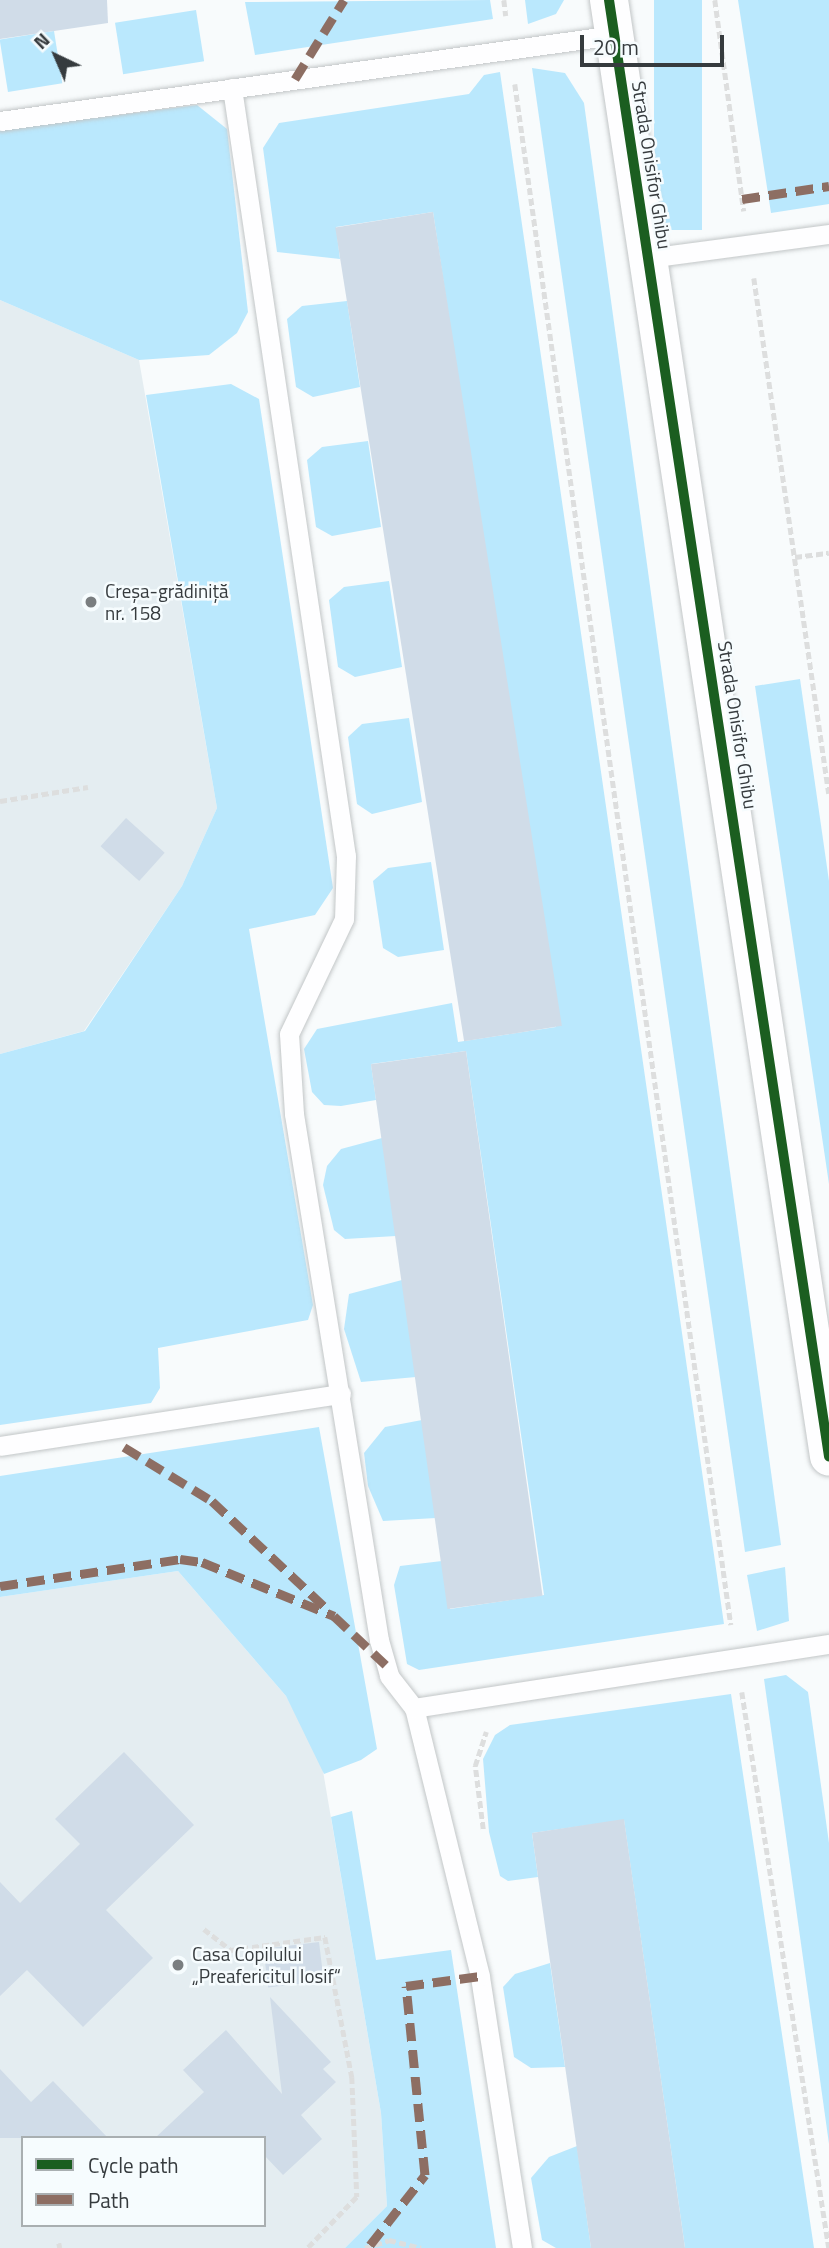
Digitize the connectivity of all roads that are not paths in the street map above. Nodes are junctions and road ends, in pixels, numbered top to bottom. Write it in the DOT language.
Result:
graph roads {
  1 [pos="612,18"];
  2 [pos="232,88"];
  3 [pos="0,121"];
  4 [pos="829,234"];
  5 [pos="648,258"];
  6 [pos="341,1394"];
  7 [pos="0,1446"];
  8 [pos="829,1456"];
  9 [pos="829,1644"];
  10 [pos="414,1708"];
  11 [pos="522,2248"];
  1 -- 2 [label="lane"];
  1 -- 5 [label="street, Strada Onisifor Ghibu"];
  2 -- 3 [label="lane"];
  2 -- 6 [label="lane"];
  4 -- 5 [label="lane"];
  5 -- 8 [label="street, Strada Onisifor Ghibu"];
  6 -- 7 [label="lane"];
  6 -- 10 [label="lane"];
  9 -- 10 [label="lane"];
  10 -- 11 [label="lane"];
}
